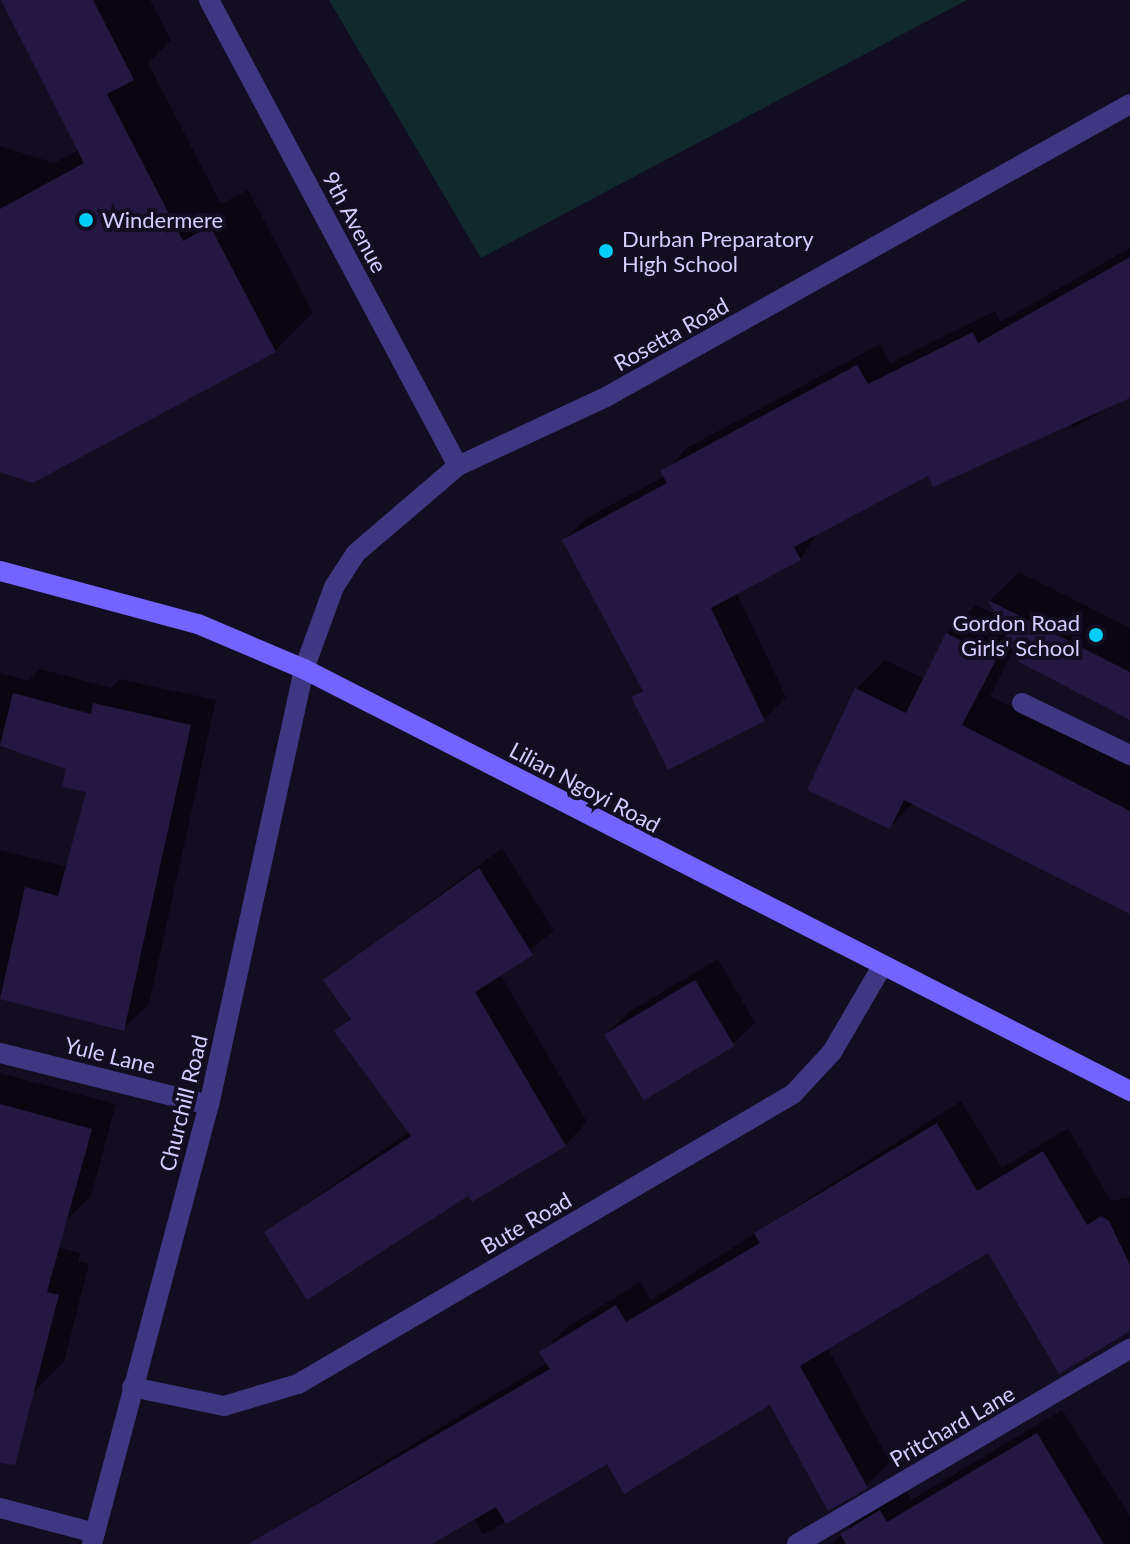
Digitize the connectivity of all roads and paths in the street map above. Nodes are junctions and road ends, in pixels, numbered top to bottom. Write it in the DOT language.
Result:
graph roads {
  1 [pos="209,0"];
  2 [pos="1130,104"];
  3 [pos="458,466"];
  4 [pos="0,571"];
  5 [pos="304,669"];
  6 [pos="1022,703"];
  7 [pos="1130,755"];
  8 [pos="881,968"];
  9 [pos="0,1053"];
  10 [pos="1130,1091"];
  11 [pos="209,1105"];
  12 [pos="1130,1349"];
  13 [pos="132,1387"];
  14 [pos="0,1508"];
  15 [pos="94,1538"];
  16 [pos="797,1544"];
  1 -- 3 [label="street, 9th Avenue"];
  2 -- 3 [label="street, Rosetta Road"];
  3 -- 5 [label="street, Rosetta Road"];
  4 -- 5 [label="street, Lilian Ngoyi Road"];
  5 -- 8 [label="street, Lilian Ngoyi Road"];
  5 -- 11 [label="street, Churchill Road"];
  6 -- 7 [label="street"];
  8 -- 10 [label="street, Lilian Ngoyi Road"];
  8 -- 13 [label="street, Bute Road"];
  9 -- 11 [label="street, Yule Lane"];
  11 -- 13 [label="street, Churchill Road"];
  12 -- 16 [label="street, Pritchard Lane"];
  13 -- 15 [label="street, Churchill Road"];
  14 -- 15 [label="street"];
}
